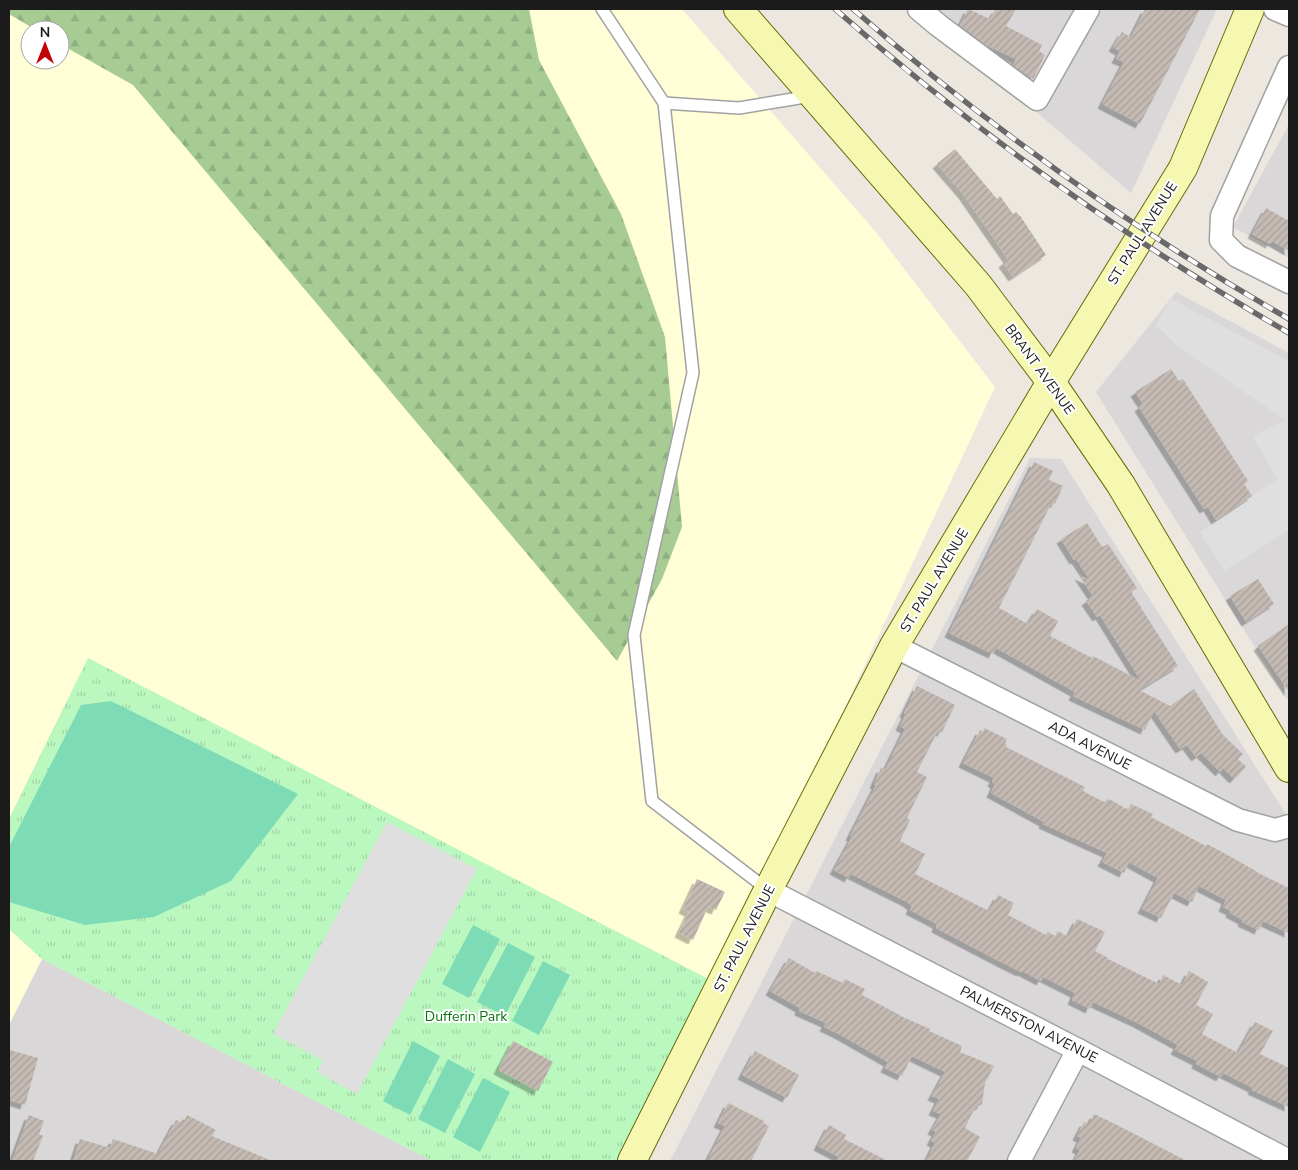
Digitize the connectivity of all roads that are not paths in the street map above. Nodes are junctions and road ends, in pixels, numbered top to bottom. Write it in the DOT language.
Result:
graph roads {
  1 [pos="602,9"];
  2 [pos="738,9"];
  3 [pos="919,9"];
  4 [pos="1088,9"];
  5 [pos="1250,9"];
  6 [pos="1275,9"];
  7 [pos="1289,15"];
  8 [pos="942,17"];
  9 [pos="1289,67"];
  10 [pos="813,96"];
  11 [pos="664,103"];
  12 [pos="1289,282"];
  13 [pos="1051,382"];
  14 [pos="894,646"];
  15 [pos="1289,768"];
  16 [pos="1289,826"];
  17 [pos="768,890"];
  18 [pos="1078,1050"];
  19 [pos="632,1161"];
  20 [pos="1019,1161"];
  21 [pos="1289,1161"];
  1 -- 11 [label="lane"];
  2 -- 10 [label="main road, BRANT AVENUE"];
  3 -- 8 [label="street"];
  4 -- 8 [label="street"];
  5 -- 13 [label="main road, ST. PAUL AVENUE"];
  6 -- 7 [label="street"];
  9 -- 12 [label="street"];
  10 -- 11 [label="lane"];
  10 -- 13 [label="main road, BRANT AVENUE"];
  11 -- 17 [label="lane"];
  13 -- 14 [label="main road, ST. PAUL AVENUE"];
  13 -- 15 [label="main road, BRANT AVENUE"];
  14 -- 16 [label="street, ADA AVENUE"];
  14 -- 17 [label="main road, ST. PAUL AVENUE"];
  17 -- 18 [label="street, PALMERSTON AVENUE"];
  17 -- 19 [label="main road, ST. PAUL AVENUE"];
  18 -- 20 [label="street"];
  18 -- 21 [label="street, PALMERSTON AVENUE"];
}
